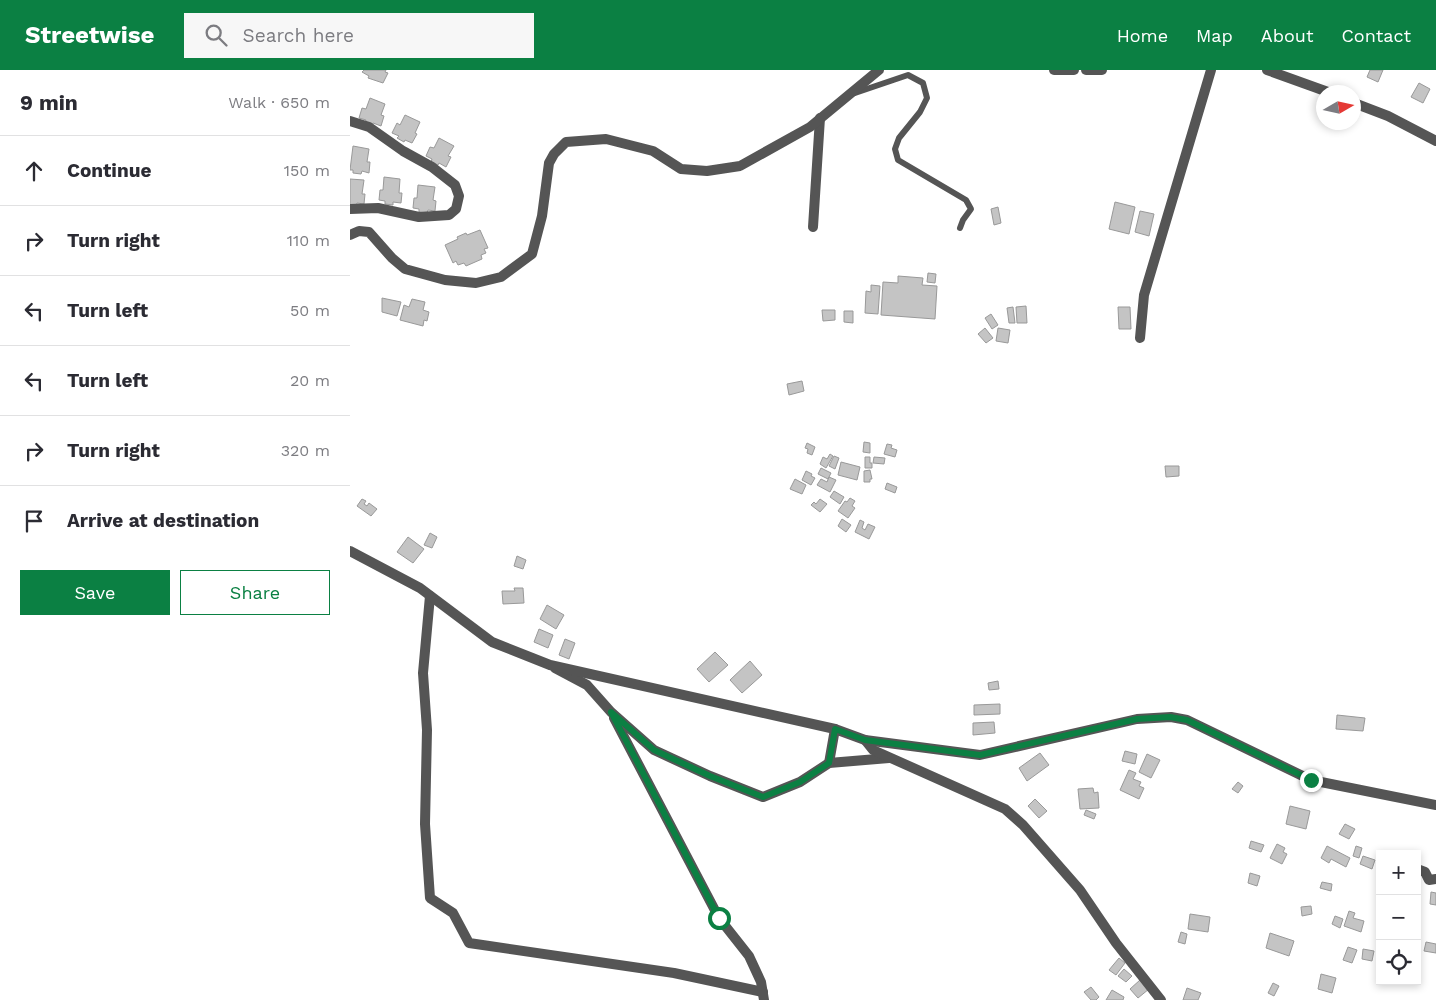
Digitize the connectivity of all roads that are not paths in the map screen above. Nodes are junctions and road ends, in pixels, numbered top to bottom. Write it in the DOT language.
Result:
graph roads {
  1 [pos="879,70"];
  2 [pos="1054,70"];
  3 [pos="1074,70"];
  4 [pos="1086,70"];
  5 [pos="1102,70"];
  6 [pos="1211,70"];
  7 [pos="1267,70"];
  8 [pos="1316,88"];
  9 [pos="847,96"];
  10 [pos="1361,106"];
  11 [pos="820,118"];
  12 [pos="350,121"];
  13 [pos="1436,141"];
  14 [pos="350,209"];
  15 [pos="813,226"];
  16 [pos="960,228"];
  17 [pos="350,235"];
  18 [pos="1140,338"];
  19 [pos="350,551"];
  20 [pos="430,596"];
  21 [pos="550,665"];
  22 [pos="611,712"];
  23 [pos="835,729"];
  24 [pos="865,740"];
  25 [pos="890,758"];
  26 [pos="829,763"];
  27 [pos="1436,805"];
  28 [pos="1421,870"];
  29 [pos="1436,879"];
  30 [pos="763,996"];
  31 [pos="1161,1000"];
  1 -- 9 [label="street"];
  2 -- 3 [label="street"];
  4 -- 5 [label="street"];
  6 -- 18 [label="street"];
  7 -- 8 [label="street"];
  9 -- 11 [label="street"];
  9 -- 16 [label="lane"];
  10 -- 13 [label="street"];
  11 -- 15 [label="street"];
  11 -- 17 [label="street"];
  12 -- 14 [label="street"];
  19 -- 20 [label="street"];
  20 -- 21 [label="street"];
  20 -- 30 [label="street"];
  21 -- 22 [label="street"];
  21 -- 23 [label="street"];
  22 -- 26 [label="street"];
  22 -- 30 [label="street"];
  23 -- 24 [label="street"];
  23 -- 26 [label="street"];
  24 -- 25 [label="street"];
  24 -- 27 [label="street"];
  25 -- 26 [label="street"];
  25 -- 31 [label="street"];
  28 -- 29 [label="street"];
}
